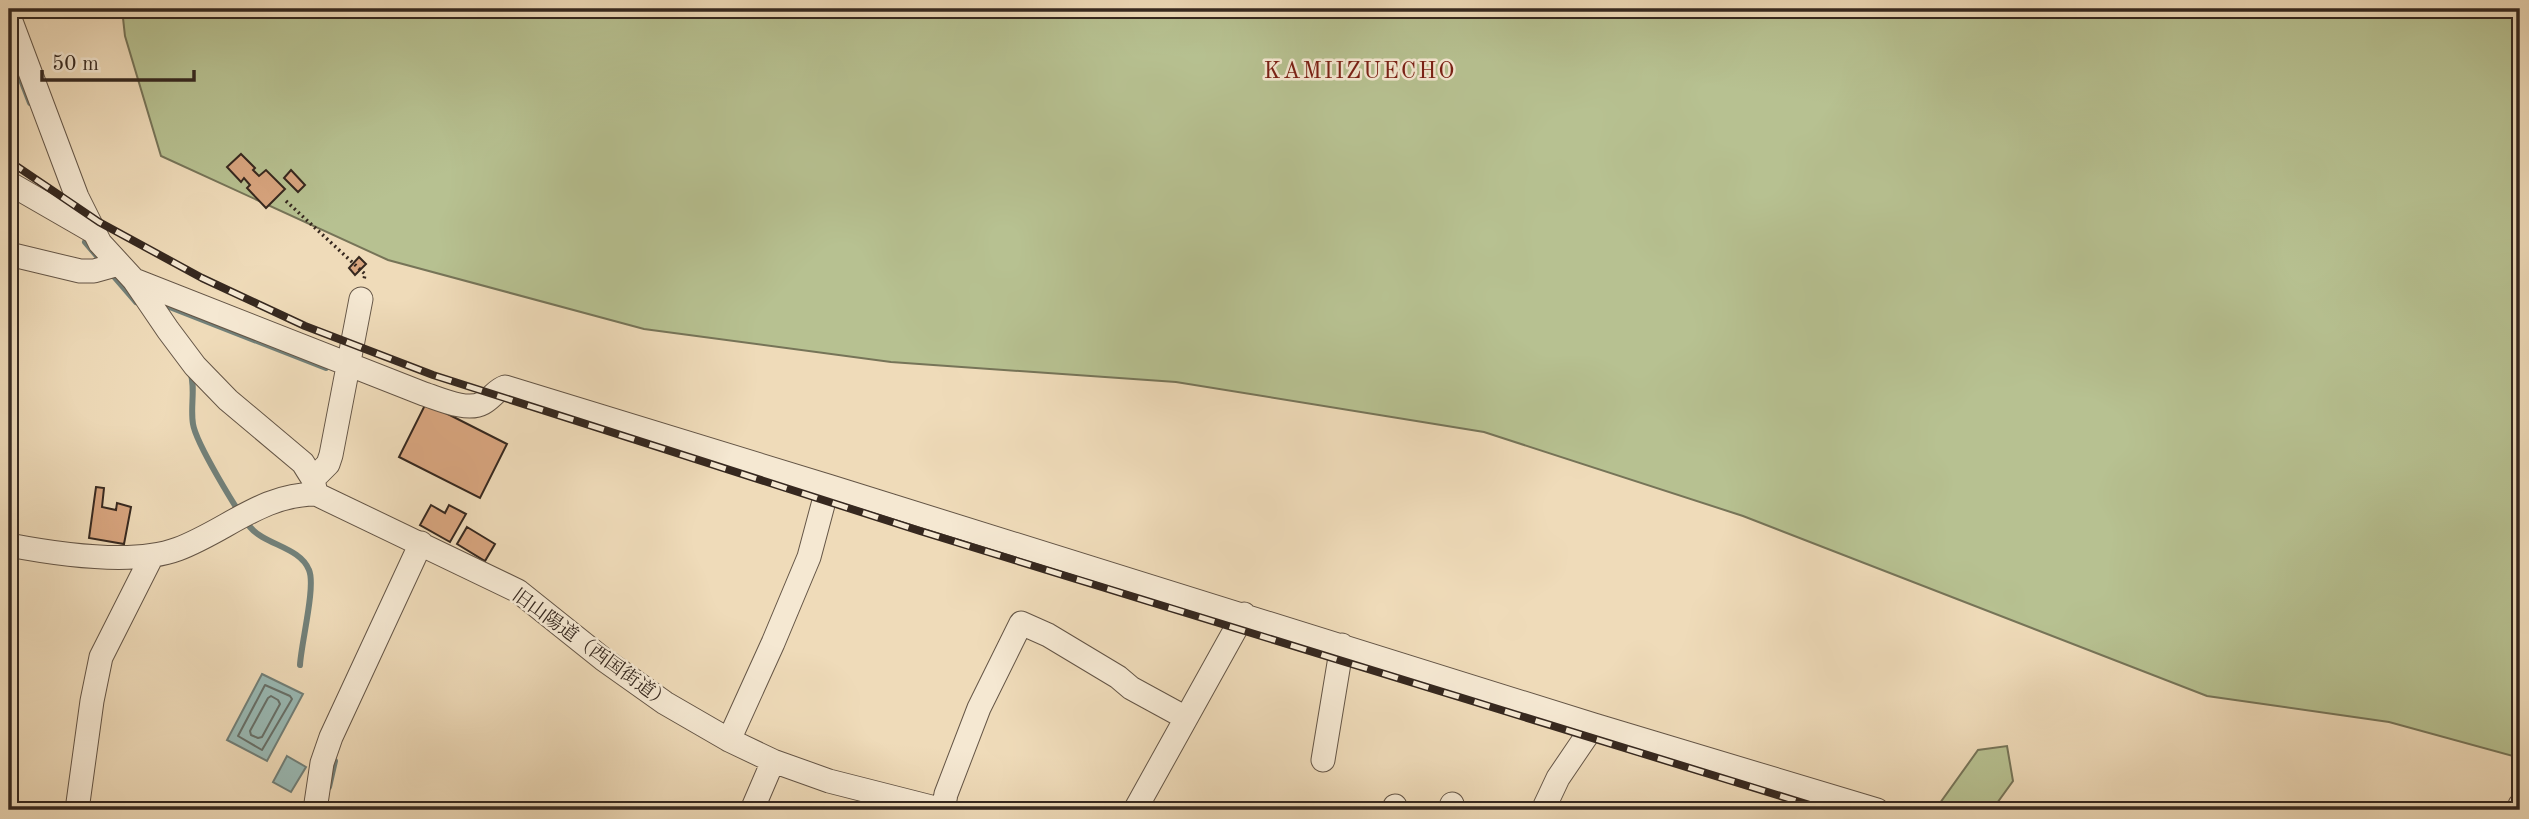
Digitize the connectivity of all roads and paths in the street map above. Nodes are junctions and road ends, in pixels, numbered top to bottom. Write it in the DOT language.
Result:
graph roads {
  1 [pos="9,16"];
  2 [pos="9,183"];
  3 [pos="286,201"];
  4 [pos="94,232"];
  5 [pos="9,254"];
  6 [pos="117,269"];
  7 [pos="361,270"];
  8 [pos="361,299"];
  9 [pos="348,366"];
  10 [pos="828,486"];
  11 [pos="314,487"];
  12 [pos="421,543"];
  13 [pos="9,545"];
  14 [pos="152,556"];
  15 [pos="1244,614"];
  16 [pos="1342,645"];
  17 [pos="1186,718"];
  18 [pos="1594,724"];
  19 [pos="729,740"];
  20 [pos="1324,760"];
  21 [pos="773,761"];
  22 [pos="876,802"];
  23 [pos="77,810"];
  24 [pos="315,810"];
  25 [pos="752,810"];
  26 [pos="943,810"];
  27 [pos="1135,810"];
  28 [pos="1543,810"];
  29 [pos="1877,810"];
  1 -- 4 [label="street"];
  2 -- 4 [label="street"];
  3 -- 7 [label="path"];
  4 -- 6 [label="street"];
  5 -- 6 [label="street"];
  6 -- 9 [label="street"];
  6 -- 11 [label="street"];
  8 -- 9 [label="street"];
  9 -- 10 [label="street"];
  9 -- 11 [label="street"];
  10 -- 15 [label="street"];
  10 -- 19 [label="street"];
  11 -- 12 [label="street, 旧山陽道（西国街道）"];
  11 -- 14 [label="street"];
  12 -- 19 [label="street, 旧山陽道（西国街道）"];
  12 -- 24 [label="street"];
  13 -- 14 [label="street"];
  14 -- 23 [label="street"];
  15 -- 16 [label="street"];
  15 -- 17 [label="street"];
  16 -- 18 [label="street"];
  16 -- 20 [label="street"];
  17 -- 26 [label="street"];
  17 -- 27 [label="street"];
  18 -- 28 [label="street"];
  18 -- 29 [label="street"];
  19 -- 21 [label="street, 旧山陽道（西国街道）"];
  21 -- 22 [label="street, 旧山陽道（西国街道）"];
  21 -- 25 [label="street"];
  22 -- 26 [label="street, 旧山陽道（西国街道）"];
}
